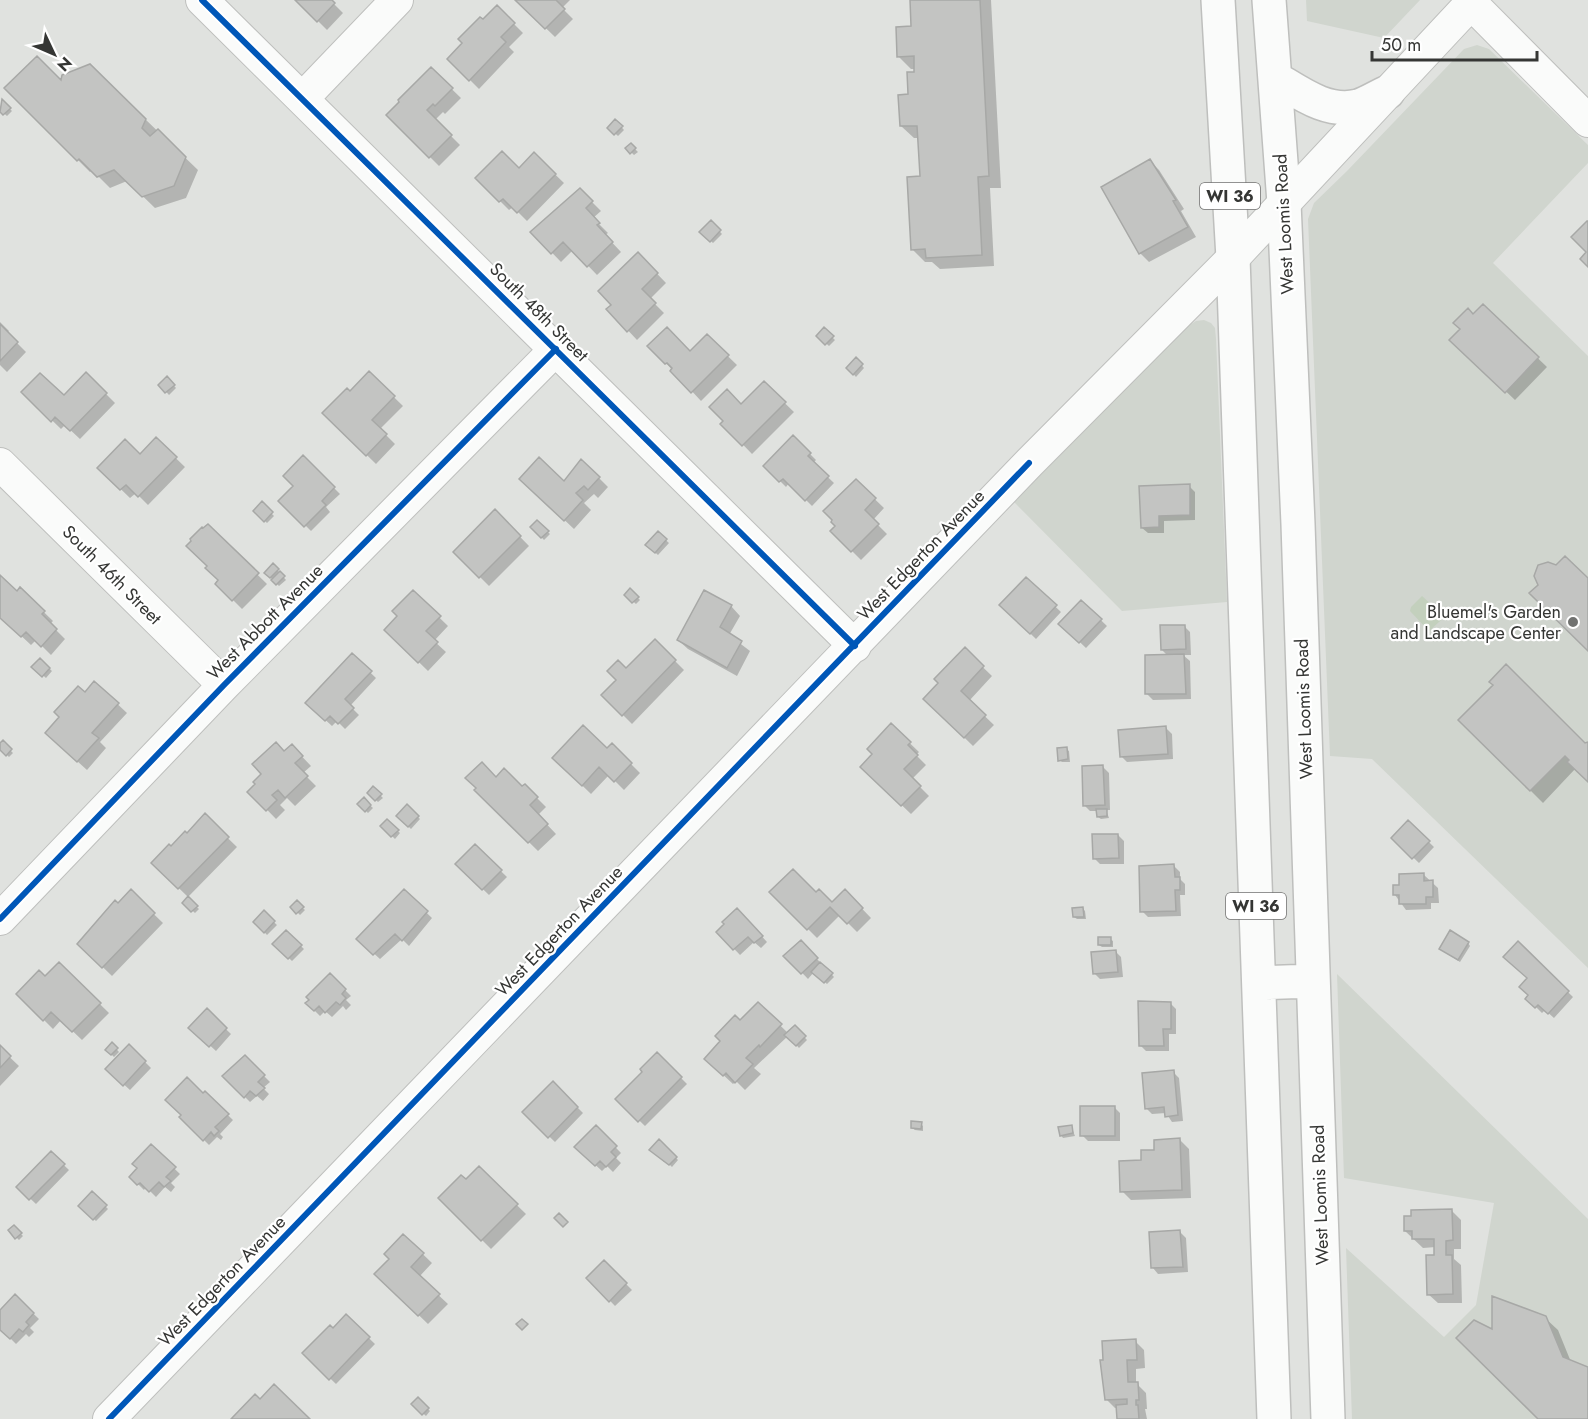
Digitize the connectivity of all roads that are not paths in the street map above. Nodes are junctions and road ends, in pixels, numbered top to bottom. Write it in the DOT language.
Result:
graph roads {
  1 [pos="202,0"];
  2 [pos="397,0"];
  3 [pos="1218,0"];
  4 [pos="1269,0"];
  5 [pos="1472,1"];
  6 [pos="1221,60"];
  7 [pos="1274,68"];
  8 [pos="1388,92"];
  9 [pos="303,99"];
  10 [pos="1588,120"];
  11 [pos="1284,203"];
  12 [pos="1233,258"];
  13 [pos="555,349"];
  14 [pos="1238,393"];
  15 [pos="1291,393"];
  16 [pos="0,464"];
  17 [pos="855,646"];
  18 [pos="224,685"];
  19 [pos="0,919"];
  20 [pos="1312,981"];
  21 [pos="1258,983"];
  22 [pos="110,1419"];
  23 [pos="1274,1419"];
  24 [pos="1328,1419"];
  1 -- 9 [label="street, South 48th Street"];
  2 -- 9 [label="street"];
  3 -- 6 [label="main road, WI 36"];
  4 -- 7 [label="main road, West Loomis Road / WI 36"];
  5 -- 8 [label="street, West Edgerton Avenue"];
  5 -- 10 [label="street"];
  6 -- 7 [label="main road"];
  6 -- 12 [label="main road, WI 36"];
  7 -- 8 [label="main road"];
  7 -- 11 [label="main road, West Loomis Road / WI 36"];
  8 -- 11 [label="street, West Edgerton Avenue"];
  9 -- 13 [label="street, South 48th Street"];
  11 -- 12 [label="street, West Edgerton Avenue"];
  11 -- 15 [label="main road, West Loomis Road / WI 36"];
  12 -- 14 [label="main road, WI 36"];
  12 -- 17 [label="street, West Edgerton Avenue"];
  13 -- 17 [label="street, South 48th Street"];
  13 -- 18 [label="street, West Abbott Avenue"];
  14 -- 15 [label="main road"];
  14 -- 21 [label="main road, WI 36"];
  15 -- 20 [label="main road, West Loomis Road / WI 36"];
  16 -- 18 [label="street, South 46th Street"];
  17 -- 22 [label="street, West Edgerton Avenue"];
  18 -- 19 [label="street, West Abbott Avenue"];
  20 -- 21 [label="main road"];
  20 -- 24 [label="main road, West Loomis Road / WI 36"];
  21 -- 23 [label="main road, WI 36"];
}
